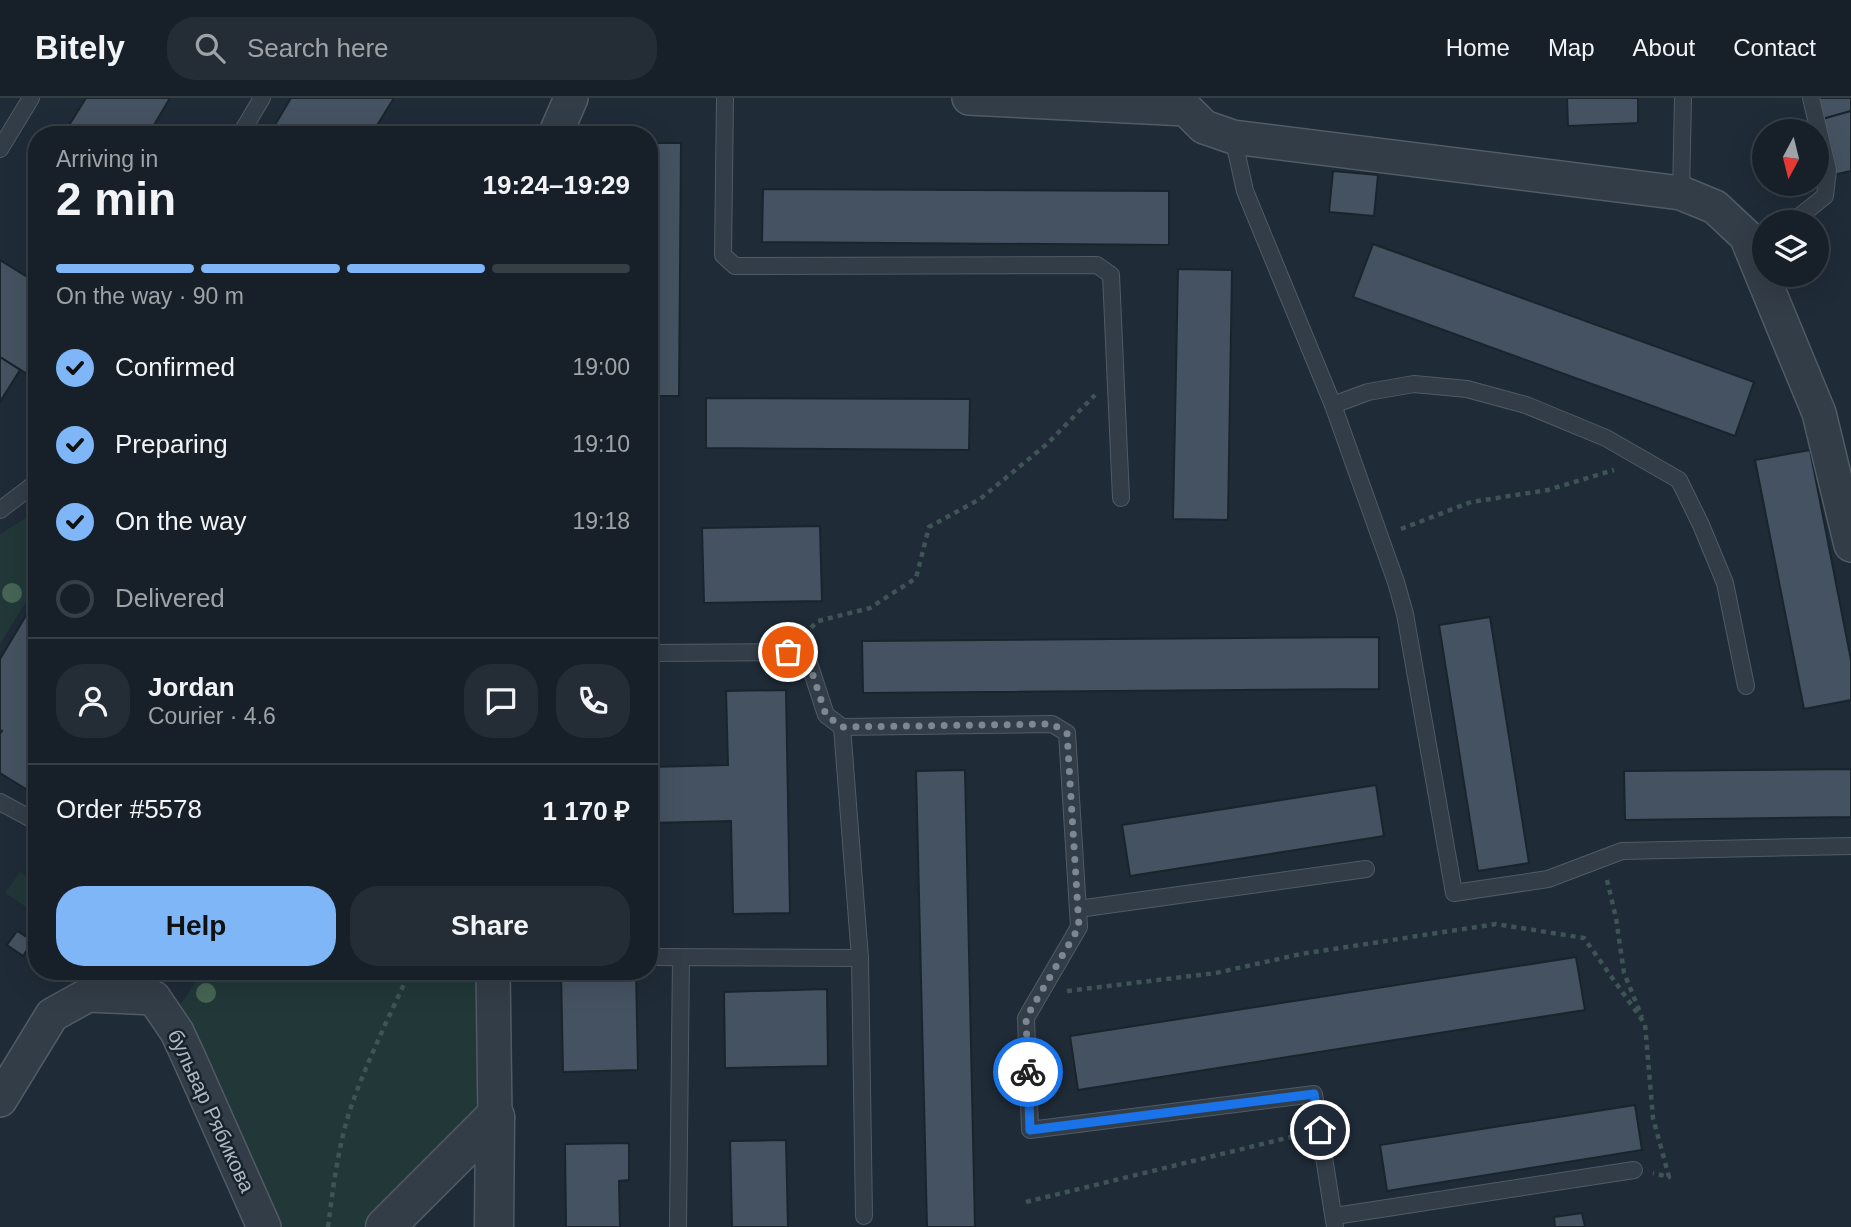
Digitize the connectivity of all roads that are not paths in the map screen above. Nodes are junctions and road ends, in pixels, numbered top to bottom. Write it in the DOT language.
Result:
graph roads {
  1 [pos="31,98"];
  2 [pos="262,98"];
  3 [pos="571,98"];
  4 [pos="725,98"];
  5 [pos="969,98"];
  6 [pos="1683,98"];
  7 [pos="1811,98"];
  8 [pos="245,126"];
  9 [pos="559,126"];
  10 [pos="1233,137"];
  11 [pos="0,149"];
  12 [pos="1681,193"];
  13 [pos="1808,210"];
  14 [pos="1752,231"];
  15 [pos="1774,287"];
  16 [pos="1333,405"];
  17 [pos="28,489"];
  18 [pos="1121,498"];
  19 [pos="0,510"];
  20 [pos="1851,545"];
  21 [pos="658,653"];
  22 [pos="1746,686"];
  23 [pos="842,727"];
  24 [pos="0,802"];
  25 [pos="28,817"];
  26 [pos="1851,846"];
  27 [pos="1366,869"];
  28 [pos="1078,909"];
  29 [pos="658,957"];
  30 [pos="681,957"];
  31 [pos="860,958"];
  32 [pos="493,980"];
  33 [pos="149,985"];
  34 [pos="0,1100"];
  35 [pos="495,1117"];
  36 [pos="1634,1170"];
  37 [pos="864,1216"];
  38 [pos="1335,1221"];
  39 [pos="264,1227"];
  40 [pos="386,1227"];
  41 [pos="494,1227"];
  42 [pos="678,1227"];
  1 -- 11 [label="lane"];
  2 -- 8 [label="lane"];
  3 -- 9 [label="street"];
  4 -- 18 [label="lane"];
  5 -- 10 [label="street"];
  6 -- 12 [label="lane"];
  7 -- 13 [label="lane"];
  10 -- 12 [label="street"];
  10 -- 16 [label="lane"];
  12 -- 14 [label="street"];
  15 -- 20 [label="street"];
  16 -- 22 [label="lane"];
  16 -- 26 [label="lane"];
  17 -- 19 [label="lane"];
  21 -- 23 [label="lane"];
  23 -- 28 [label="lane"];
  23 -- 31 [label="lane"];
  24 -- 25 [label="lane"];
  27 -- 28 [label="lane"];
  28 -- 38 [label="lane"];
  29 -- 30 [label="lane"];
  30 -- 31 [label="lane"];
  30 -- 42 [label="lane"];
  31 -- 37 [label="lane"];
  32 -- 35 [label="street"];
  33 -- 34 [label="street"];
  33 -- 39 [label="street, бульвар Рябикова"];
  35 -- 40 [label="street"];
  35 -- 41 [label="street"];
  36 -- 38 [label="lane"];
}
